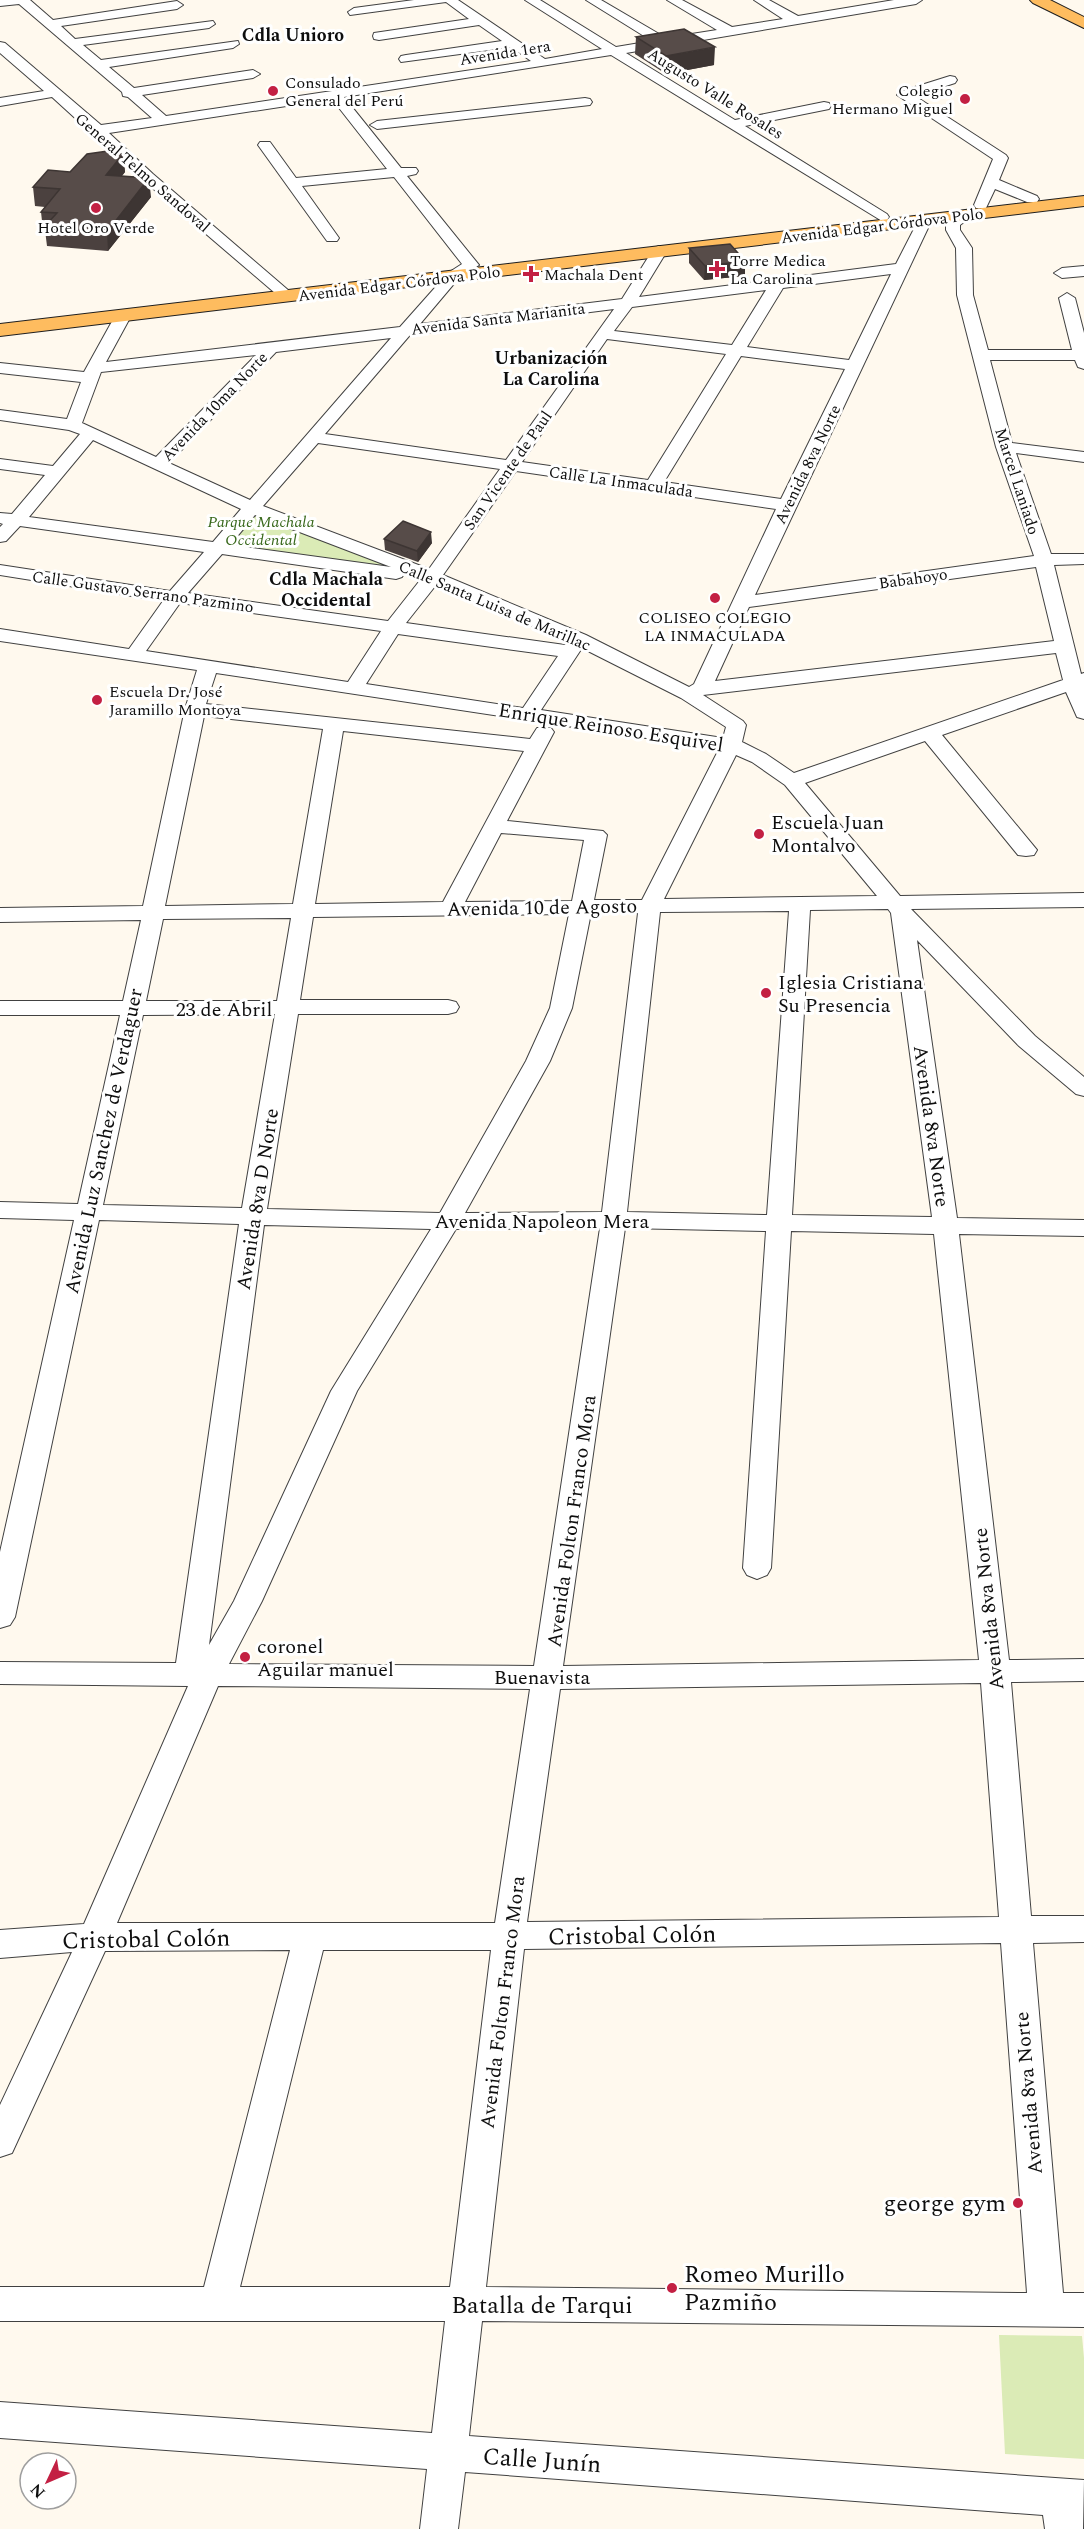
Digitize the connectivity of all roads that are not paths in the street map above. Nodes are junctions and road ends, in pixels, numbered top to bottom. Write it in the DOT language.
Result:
graph roads {
  1 [pos="22,0"];
  2 [pos="441,0"];
  3 [pos="450,0"];
  4 [pos="531,0"];
  5 [pos="672,0"];
  6 [pos="760,0"];
  7 [pos="847,0"];
  8 [pos="916,0"];
  9 [pos="1038,0"];
  10 [pos="1048,0"];
  11 [pos="598,1"];
  12 [pos="0,2"];
  13 [pos="177,5"];
  14 [pos="862,8"];
  15 [pos="354,12"];
  16 [pos="1084,18"];
  17 [pos="795,20"];
  18 [pos="481,21"];
  19 [pos="1084,23"];
  20 [pos="51,24"];
  21 [pos="209,24"];
  22 [pos="729,31"];
  23 [pos="379,36"];
  24 [pos="663,42"];
  25 [pos="512,43"];
  26 [pos="71,44"];
  27 [pos="233,44"];
  28 [pos="2,50"];
  29 [pos="613,50"];
  30 [pos="406,59"];
  31 [pos="543,63"];
  32 [pos="96,65"];
  33 [pos="253,74"];
  34 [pos="950,80"];
  35 [pos="42,82"];
  36 [pos="0,89"];
  37 [pos="52,93"];
  38 [pos="128,93"];
  39 [pos="342,93"];
  40 [pos="0,102"];
  41 [pos="585,102"];
  42 [pos="824,106"];
  43 [pos="163,120"];
  44 [pos="377,125"];
  45 [pos="732,125"];
  46 [pos="98,130"];
  47 [pos="265,146"];
  48 [pos="415,171"];
  49 [pos="400,172"];
  50 [pos="990,182"];
  51 [pos="292,183"];
  52 [pos="1084,193"];
  53 [pos="1032,199"];
  54 [pos="1084,201"];
  55 [pos="975,210"];
  56 [pos="879,222"];
  57 [pos="921,228"];
  58 [pos="332,238"];
  59 [pos="964,248"];
  60 [pos="659,251"];
  61 [pos="478,264"];
  62 [pos="901,268"];
  63 [pos="1084,271"];
  64 [pos="1062,273"];
  65 [pos="453,276"];
  66 [pos="778,283"];
  67 [pos="281,292"];
  68 [pos="1067,298"];
  69 [pos="628,302"];
  70 [pos="123,316"];
  71 [pos="0,320"];
  72 [pos="0,330"];
  73 [pos="406,330"];
  74 [pos="603,334"];
  75 [pos="270,348"];
  76 [pos="737,350"];
  77 [pos="982,355"];
  78 [pos="1083,358"];
  79 [pos="854,365"];
  80 [pos="0,368"];
  81 [pos="92,373"];
  82 [pos="0,415"];
  83 [pos="73,425"];
  84 [pos="89,434"];
  85 [pos="313,437"];
  86 [pos="1005,447"];
  87 [pos="1084,457"];
  88 [pos="0,464"];
  89 [pos="158,464"];
  90 [pos="509,466"];
  91 [pos="55,471"];
  92 [pos="654,485"];
  93 [pos="787,505"];
  94 [pos="253,508"];
  95 [pos="9,519"];
  96 [pos="0,537"];
  97 [pos="217,549"];
  98 [pos="1084,559"];
  99 [pos="1044,560"];
  100 [pos="0,570"];
  101 [pos="432,578"];
  102 [pos="175,597"];
  103 [pos="742,602"];
  104 [pos="393,627"];
  105 [pos="0,635"];
  106 [pos="575,646"];
  107 [pos="1064,646"];
  108 [pos="134,655"];
  109 [pos="208,666"];
  110 [pos="1079,681"];
  111 [pos="354,688"];
  112 [pos="695,691"];
  113 [pos="195,709"];
  114 [pos="1084,712"];
  115 [pos="529,714"];
  116 [pos="551,717"];
  117 [pos="334,724"];
  118 [pos="929,733"];
  119 [pos="731,745"];
  120 [pos="536,746"];
  121 [pos="792,781"];
  122 [pos="494,826"];
  123 [pos="1026,850"];
  124 [pos="1084,900"];
  125 [pos="800,903"];
  126 [pos="650,906"];
  127 [pos="582,907"];
  128 [pos="898,907"];
  129 [pos="305,909"];
  130 [pos="450,909"];
  131 [pos="152,912"];
  132 [pos="0,916"];
  133 [pos="448,1007"];
  134 [pos="0,1008"];
  135 [pos="133,1009"];
  136 [pos="287,1009"];
  137 [pos="1084,1089"];
  138 [pos="0,1210"];
  139 [pos="87,1212"];
  140 [pos="253,1216"];
  141 [pos="614,1220"];
  142 [pos="448,1221"];
  143 [pos="779,1224"];
  144 [pos="946,1226"];
  145 [pos="1084,1228"];
  146 [pos="757,1568"];
  147 [pos="0,1617"];
  148 [pos="995,1670"];
  149 [pos="1084,1670"];
  150 [pos="0,1673"];
  151 [pos="198,1675"];
  152 [pos="548,1678"];
  153 [pos="1015,1929"];
  154 [pos="1084,1929"];
  155 [pos="509,1936"];
  156 [pos="95,1937"];
  157 [pos="310,1937"];
  158 [pos="0,1944"];
  159 [pos="0,2142"];
  160 [pos="218,2303"];
  161 [pos="0,2304"];
  162 [pos="465,2304"];
  163 [pos="1046,2309"];
  164 [pos="1084,2310"];
  165 [pos="0,2420"];
  166 [pos="448,2454"];
  167 [pos="1070,2508"];
  168 [pos="439,2529"];
  1 -- 12 [label="street"];
  1 -- 20 [label="street"];
  2 -- 15 [label="street"];
  3 -- 18 [label="street"];
  4 -- 29 [label="street, Augusto Valle Rosales"];
  5 -- 22 [label="street"];
  6 -- 17 [label="street"];
  7 -- 14 [label="street"];
  8 -- 14 [label="street, Avenida 1era"];
  9 -- 19 [label="main road"];
  10 -- 16 [label="main road"];
  11 -- 24 [label="street"];
  13 -- 20 [label="street"];
  14 -- 17 [label="street, Avenida 1era"];
  17 -- 22 [label="street, Avenida 1era"];
  18 -- 23 [label="street"];
  18 -- 25 [label="street"];
  20 -- 26 [label="street"];
  21 -- 26 [label="street"];
  22 -- 24 [label="street, Avenida 1era"];
  24 -- 29 [label="street, Avenida 1era"];
  25 -- 30 [label="street"];
  25 -- 31 [label="street"];
  26 -- 32 [label="street"];
  27 -- 32 [label="street"];
  28 -- 35 [label="street, General Telmo Sandoval"];
  29 -- 31 [label="street, Avenida 1era"];
  29 -- 45 [label="street, Augusto Valle Rosales"];
  31 -- 39 [label="street, Avenida 1era"];
  32 -- 38 [label="street"];
  33 -- 38 [label="street"];
  34 -- 50 [label="street"];
  35 -- 36 [label="street"];
  35 -- 37 [label="street, General Telmo Sandoval"];
  37 -- 40 [label="street"];
  37 -- 46 [label="street, General Telmo Sandoval"];
  38 -- 43 [label="street"];
  39 -- 43 [label="street, Avenida 1era"];
  39 -- 44 [label="street"];
  39 -- 49 [label="street"];
  41 -- 44 [label="street"];
  42 -- 45 [label="street"];
  43 -- 46 [label="street, Avenida 1era"];
  44 -- 48 [label="street"];
  45 -- 56 [label="street, Augusto Valle Rosales"];
  46 -- 67 [label="street, General Telmo Sandoval"];
  47 -- 51 [label="street"];
  48 -- 49 [label="street"];
  48 -- 61 [label="street"];
  49 -- 51 [label="street"];
  49 -- 61 [label="street"];
  50 -- 53 [label="street"];
  50 -- 55 [label="street"];
  51 -- 58 [label="street"];
  52 -- 53 [label="main road, Avenida Edgar Córdova Polo"];
  53 -- 55 [label="main road, Avenida Edgar Córdova Polo"];
  54 -- 55 [label="main road, Avenida Edgar Córdova Polo"];
  55 -- 56 [label="main road, Avenida Edgar Córdova Polo"];
  55 -- 59 [label="street, Marcel Laniado"];
  56 -- 57 [label="street"];
  56 -- 60 [label="main road, Avenida Edgar Córdova Polo"];
  56 -- 61 [label="main road, Avenida Edgar Córdova Polo"];
  57 -- 59 [label="street"];
  57 -- 62 [label="street, Avenida 8va Norte"];
  59 -- 77 [label="street, Marcel Laniado"];
  60 -- 65 [label="main road, Avenida Edgar Córdova Polo"];
  60 -- 69 [label="street, San Vicente de Paul"];
  61 -- 65 [label="street"];
  61 -- 67 [label="main road, Avenida Edgar Córdova Polo"];
  62 -- 66 [label="street, Avenida Santa Marianita"];
  62 -- 79 [label="street, Avenida 8va Norte"];
  63 -- 64 [label="street"];
  65 -- 67 [label="main road, Avenida Edgar Córdova Polo"];
  65 -- 73 [label="street"];
  66 -- 69 [label="street, Avenida Santa Marianita"];
  66 -- 76 [label="street"];
  67 -- 70 [label="main road, Avenida Edgar Córdova Polo"];
  67 -- 71 [label="main road, Avenida Edgar Córdova Polo"];
  68 -- 78 [label="street"];
  69 -- 73 [label="street, Avenida Santa Marianita"];
  69 -- 74 [label="street, San Vicente de Paul"];
  70 -- 72 [label="main road, Avenida Edgar Córdova Polo"];
  70 -- 81 [label="street"];
  73 -- 75 [label="street, Avenida Santa Marianita"];
  73 -- 85 [label="street"];
  74 -- 76 [label="street"];
  74 -- 90 [label="street, San Vicente de Paul"];
  75 -- 81 [label="street, Avenida Santa Marianita"];
  75 -- 89 [label="street, Avenida 10ma Norte"];
  76 -- 79 [label="street"];
  76 -- 92 [label="street"];
  77 -- 78 [label="street"];
  77 -- 86 [label="street, Marcel Laniado"];
  79 -- 93 [label="street, Avenida 8va Norte"];
  80 -- 81 [label="street, Avenida Santa Marianita"];
  81 -- 83 [label="street"];
  82 -- 83 [label="street"];
  83 -- 84 [label="street, Calle Santa Luisa de Marillac"];
  84 -- 89 [label="street, Calle Santa Luisa de Marillac"];
  84 -- 91 [label="street"];
  85 -- 90 [label="street, Calle La Inmaculada"];
  85 -- 94 [label="street"];
  86 -- 87 [label="street"];
  86 -- 99 [label="street, Marcel Laniado"];
  88 -- 91 [label="street"];
  89 -- 94 [label="street, Calle Santa Luisa de Marillac"];
  90 -- 92 [label="street, Calle La Inmaculada"];
  90 -- 101 [label="street, San Vicente de Paul"];
  91 -- 95 [label="street"];
  92 -- 93 [label="street, Calle La Inmaculada"];
  93 -- 103 [label="street, Avenida 8va Norte"];
  94 -- 97 [label="street"];
  94 -- 101 [label="street, Calle Santa Luisa de Marillac"];
  95 -- 96 [label="street"];
  95 -- 97 [label="street"];
  97 -- 101 [label="street"];
  97 -- 102 [label="street"];
  98 -- 99 [label="street, Babahoyo"];
  99 -- 103 [label="street, Babahoyo"];
  99 -- 107 [label="street, Marcel Laniado"];
  100 -- 102 [label="street, Calle Gustavo Serrano Pazmino"];
  101 -- 104 [label="street, San Vicente de Paul"];
  101 -- 106 [label="street, Calle Santa Luisa de Marillac"];
  102 -- 104 [label="street, Calle Gustavo Serrano Pazmino"];
  102 -- 108 [label="street"];
  103 -- 112 [label="street, Avenida 8va Norte"];
  104 -- 106 [label="street, Calle Gustavo Serrano Pazmino"];
  104 -- 111 [label="street, San Vicente de Paul"];
  105 -- 108 [label="street, Enrique Reinoso Esquivel"];
  106 -- 112 [label="street, Calle Santa Luisa de Marillac"];
  106 -- 115 [label="street"];
  107 -- 110 [label="street, Marcel Laniado"];
  107 -- 112 [label="street"];
  108 -- 109 [label="street, Enrique Reinoso Esquivel"];
  109 -- 111 [label="street, Enrique Reinoso Esquivel"];
  109 -- 113 [label="street, Avenida Luz Sanchez de Verdaguer"];
  110 -- 114 [label="street, Marcel Laniado"];
  110 -- 118 [label="street"];
  111 -- 115 [label="street, Enrique Reinoso Esquivel"];
  112 -- 119 [label="street, Calle Santa Luisa de Marillac"];
  113 -- 117 [label="street"];
  113 -- 131 [label="street, Avenida Luz Sanchez de Verdaguer"];
  115 -- 116 [label="street, Enrique Reinoso Esquivel"];
  116 -- 119 [label="street, Enrique Reinoso Esquivel"];
  116 -- 120 [label="street"];
  117 -- 120 [label="street"];
  117 -- 129 [label="street, Avenida 8va D Norte"];
  118 -- 121 [label="street"];
  118 -- 123 [label="street"];
  119 -- 121 [label="street, Enrique Reinoso Esquivel"];
  119 -- 126 [label="street, Avenida Folton Franco Mora"];
  120 -- 122 [label="street"];
  121 -- 128 [label="street, Enrique Reinoso Esquivel"];
  122 -- 127 [label="street"];
  122 -- 130 [label="street"];
  124 -- 128 [label="street, Avenida 10 de Agosto"];
  125 -- 126 [label="street, Avenida 10 de Agosto"];
  125 -- 128 [label="street, Avenida 10 de Agosto"];
  125 -- 143 [label="street"];
  126 -- 127 [label="street, Avenida 10 de Agosto"];
  126 -- 141 [label="street, Avenida Folton Franco Mora"];
  127 -- 130 [label="street, Avenida 10 de Agosto"];
  127 -- 142 [label="street"];
  128 -- 137 [label="street, Enrique Reinoso Esquivel"];
  128 -- 144 [label="street, Avenida 8va Norte"];
  129 -- 130 [label="street, Avenida 10 de Agosto"];
  129 -- 131 [label="street, Avenida 10 de Agosto"];
  129 -- 136 [label="street, Avenida 8va D Norte"];
  131 -- 132 [label="street, Avenida 10 de Agosto"];
  131 -- 135 [label="street, Avenida Luz Sanchez de Verdaguer"];
  133 -- 136 [label="street, 23 de Abril"];
  134 -- 135 [label="street, 23 de Abril"];
  135 -- 136 [label="street, 23 de Abril"];
  135 -- 139 [label="street, Avenida Luz Sanchez de Verdaguer"];
  136 -- 140 [label="street, Avenida 8va D Norte"];
  138 -- 139 [label="street, Avenida Napoleon Mera"];
  139 -- 140 [label="street, Avenida Napoleon Mera"];
  139 -- 147 [label="street, Avenida Luz Sanchez de Verdaguer"];
  140 -- 142 [label="street, Avenida Napoleon Mera"];
  140 -- 151 [label="street, Avenida 8va D Norte"];
  141 -- 142 [label="street, Avenida Napoleon Mera"];
  141 -- 143 [label="street, Avenida Napoleon Mera"];
  141 -- 152 [label="street, Avenida Folton Franco Mora"];
  142 -- 151 [label="street"];
  143 -- 144 [label="street, Avenida Napoleon Mera"];
  143 -- 146 [label="street"];
  144 -- 145 [label="street, Avenida Napoleon Mera"];
  144 -- 148 [label="street, Avenida 8va Norte"];
  148 -- 149 [label="street, Buenavista"];
  148 -- 152 [label="street, Buenavista"];
  148 -- 153 [label="street, Avenida 8va Norte"];
  150 -- 151 [label="street, Buenavista"];
  151 -- 152 [label="street, Buenavista"];
  151 -- 156 [label="street"];
  152 -- 155 [label="street, Avenida Folton Franco Mora"];
  153 -- 154 [label="street, Cristobal Colón"];
  153 -- 155 [label="street, Cristobal Colón"];
  153 -- 163 [label="street, Avenida 8va Norte"];
  155 -- 157 [label="street, Cristobal Colón"];
  155 -- 162 [label="street, Avenida Folton Franco Mora"];
  156 -- 157 [label="street, Cristobal Colón"];
  156 -- 158 [label="street, Cristobal Colón"];
  156 -- 159 [label="street"];
  157 -- 160 [label="street"];
  160 -- 161 [label="street, Batalla de Tarqui"];
  160 -- 162 [label="street, Batalla de Tarqui"];
  162 -- 163 [label="street, Batalla de Tarqui"];
  162 -- 166 [label="street, Avenida Folton Franco Mora"];
  163 -- 164 [label="street, Batalla de Tarqui"];
  165 -- 166 [label="street, Calle Junín"];
  166 -- 167 [label="street, Calle Junín"];
  166 -- 168 [label="street, Avenida Folton Franco Mora"];
}
